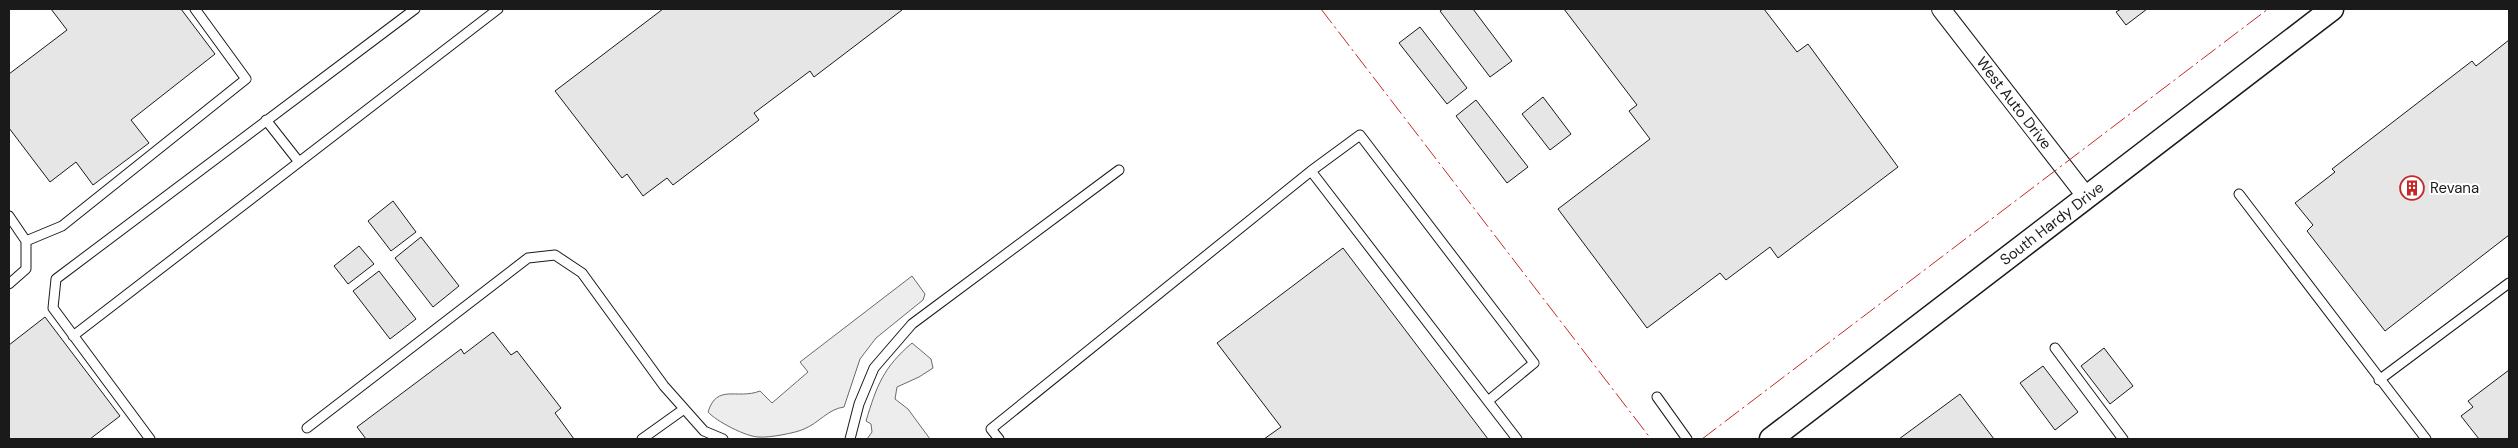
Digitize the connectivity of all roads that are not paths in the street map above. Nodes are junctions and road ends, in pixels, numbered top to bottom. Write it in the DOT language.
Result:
graph roads {
  1 [pos="195,9"];
  2 [pos="415,9"];
  3 [pos="498,9"];
  4 [pos="1941,9"];
  5 [pos="2332,9"];
  6 [pos="266,120"];
  7 [pos="299,162"];
  8 [pos="1119,170"];
  9 [pos="1311,171"];
  10 [pos="2239,194"];
  11 [pos="2086,196"];
  12 [pos="9,216"];
  13 [pos="26,241"];
  14 [pos="2509,282"];
  15 [pos="9,284"];
  16 [pos="73,336"];
  17 [pos="2055,348"];
  18 [pos="2380,380"];
  19 [pos="1656,397"];
  20 [pos="1488,401"];
  21 [pos="684,409"];
  22 [pos="307,428"];
  23 [pos="150,439"];
  24 [pos="642,439"];
  25 [pos="723,439"];
  26 [pos="850,439"];
  27 [pos="999,439"];
  28 [pos="1517,439"];
  29 [pos="1687,439"];
  30 [pos="1771,439"];
  31 [pos="2123,439"];
  32 [pos="2426,439"];
  1 -- 13 [label="lane"];
  2 -- 6 [label="lane"];
  3 -- 7 [label="lane"];
  4 -- 11 [label="street, West Auto Drive"];
  5 -- 11 [label="street, South Hardy Drive"];
  6 -- 7 [label="lane"];
  6 -- 16 [label="lane"];
  7 -- 16 [label="lane"];
  8 -- 26 [label="lane"];
  9 -- 20 [label="lane"];
  9 -- 20 [label="lane"];
  9 -- 27 [label="lane"];
  10 -- 18 [label="lane"];
  11 -- 30 [label="street, South Hardy Drive"];
  12 -- 13 [label="lane"];
  13 -- 15 [label="lane"];
  14 -- 18 [label="lane"];
  16 -- 23 [label="lane"];
  17 -- 31 [label="lane"];
  18 -- 32 [label="lane"];
  19 -- 29 [label="lane"];
  20 -- 28 [label="lane"];
  21 -- 22 [label="lane"];
  21 -- 24 [label="lane"];
  21 -- 25 [label="lane"];
}
